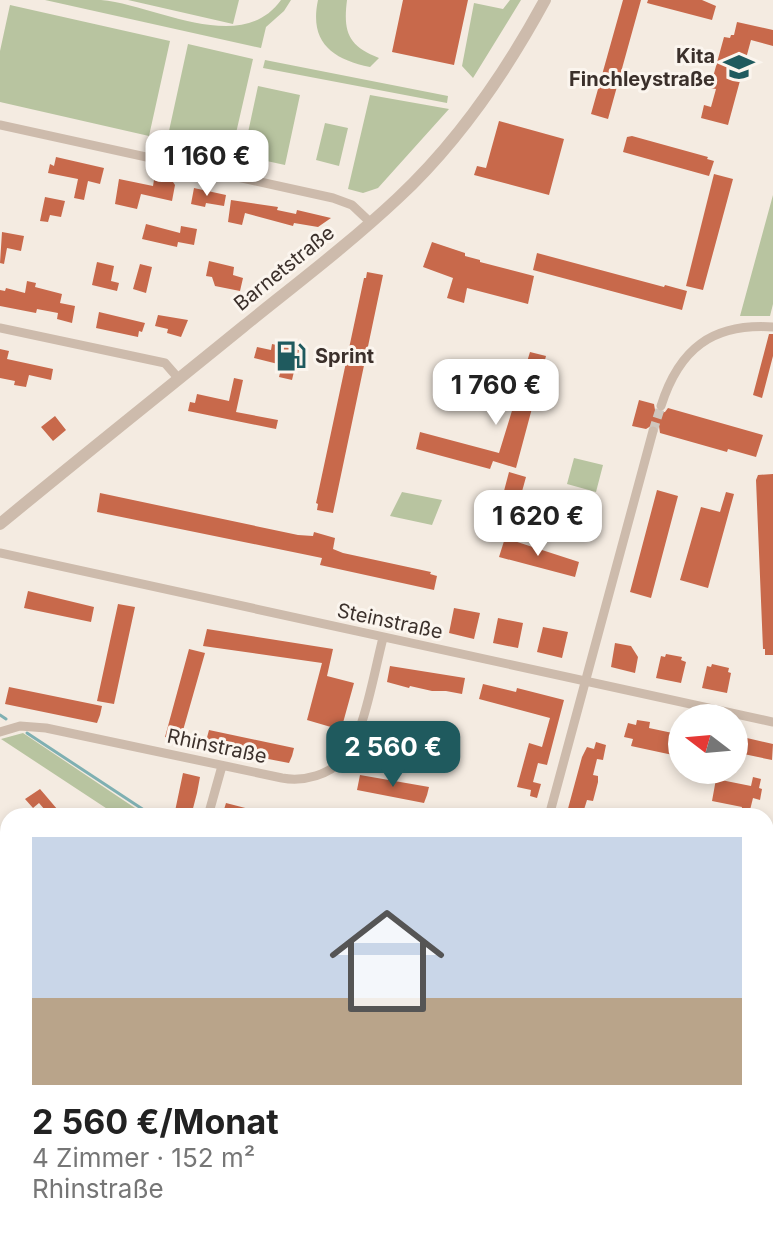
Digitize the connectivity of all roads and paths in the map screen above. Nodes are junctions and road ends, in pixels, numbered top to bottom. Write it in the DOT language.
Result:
graph roads {
  1 [pos="545,0"];
  2 [pos="0,125"];
  3 [pos="370,222"];
  4 [pos="773,327"];
  5 [pos="0,328"];
  6 [pos="179,379"];
  7 [pos="661,406"];
  8 [pos="653,431"];
  9 [pos="0,524"];
  10 [pos="0,553"];
  11 [pos="383,638"];
  12 [pos="586,681"];
  13 [pos="773,722"];
  14 [pos="0,732"];
  15 [pos="222,766"];
  16 [pos="210,808"];
  17 [pos="551,808"];
  1 -- 3 [label="street, Barnetstraße"];
  2 -- 3 [label="street"];
  3 -- 6 [label="street, Barnetstraße"];
  4 -- 7 [label="street"];
  5 -- 6 [label="street"];
  6 -- 9 [label="street, Barnetstraße"];
  8 -- 12 [label="street"];
  10 -- 11 [label="street, Steinstraße"];
  11 -- 12 [label="street, Steinstraße"];
  11 -- 15 [label="street, Rhinstraße"];
  12 -- 13 [label="street, Steinstraße"];
  12 -- 17 [label="street"];
  14 -- 15 [label="street, Rhinstraße"];
  15 -- 16 [label="street"];
}
